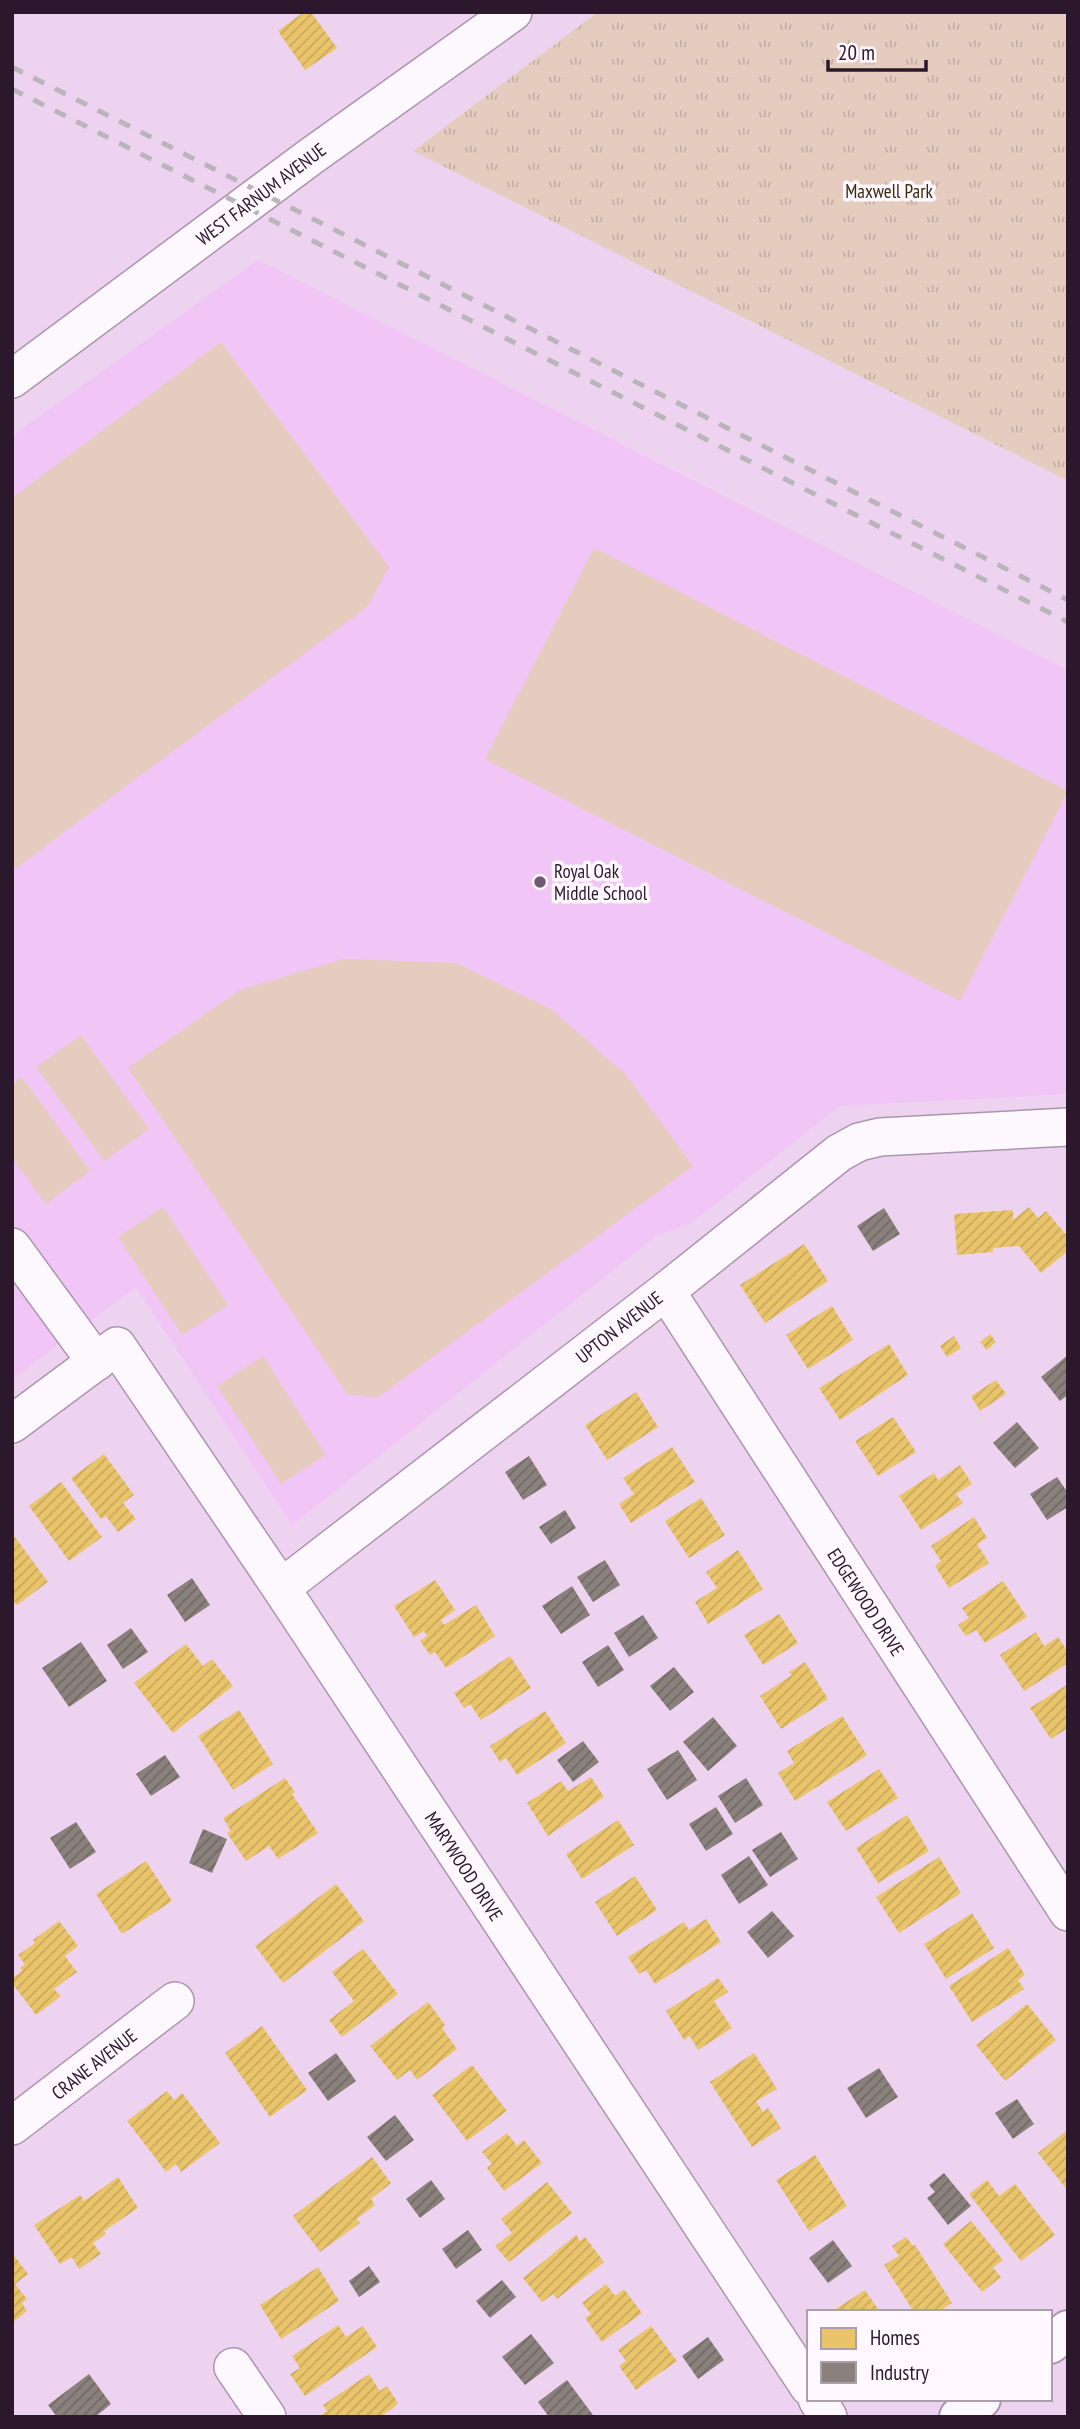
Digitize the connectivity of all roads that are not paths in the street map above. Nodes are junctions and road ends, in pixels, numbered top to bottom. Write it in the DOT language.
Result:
graph roads {
  1 [pos="513,12"];
  2 [pos="12,379"];
  3 [pos="1068,1127"];
  4 [pos="12,1247"];
  5 [pos="666,1291"];
  6 [pos="106,1354"];
  7 [pos="12,1424"];
  8 [pos="281,1588"];
  9 [pos="1068,1912"];
  10 [pos="175,2001"];
  11 [pos="12,2126"];
  12 [pos="1068,2330"];
  13 [pos="1052,2342"];
  14 [pos="233,2367"];
  15 [pos="807,2384"];
  16 [pos="818,2401"];
  17 [pos="979,2401"];
  18 [pos="267,2417"];
  19 [pos="828,2417"];
  20 [pos="959,2417"];
  1 -- 2 [label="street, WEST FARNUM AVENUE"];
  3 -- 5 [label="street, UPTON AVENUE"];
  4 -- 6 [label="street, MARYWOOD DRIVE"];
  5 -- 8 [label="street, UPTON AVENUE"];
  5 -- 9 [label="street, EDGEWOOD DRIVE"];
  6 -- 7 [label="street"];
  6 -- 8 [label="street, MARYWOOD DRIVE"];
  8 -- 15 [label="street, MARYWOOD DRIVE"];
  10 -- 11 [label="street, CRANE AVENUE"];
  12 -- 13 [label="street"];
  14 -- 18 [label="street"];
  16 -- 19 [label="street"];
  17 -- 20 [label="street"];
}
